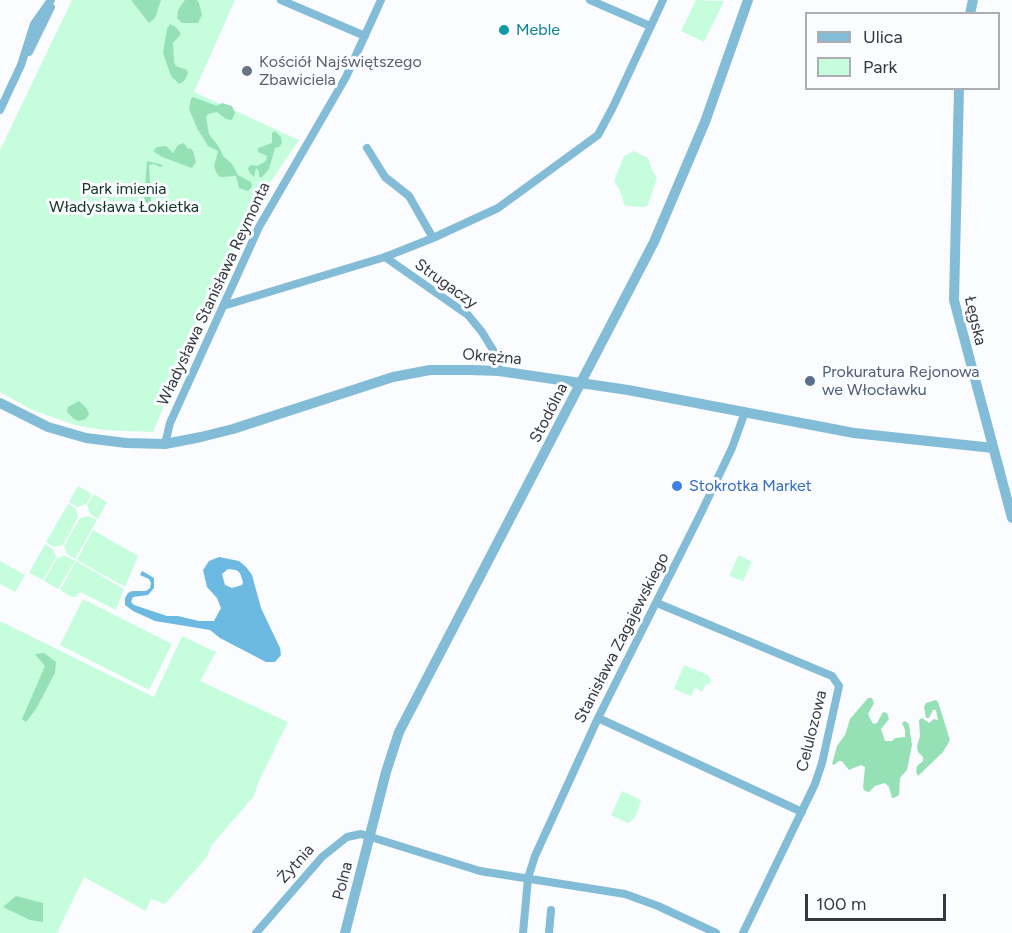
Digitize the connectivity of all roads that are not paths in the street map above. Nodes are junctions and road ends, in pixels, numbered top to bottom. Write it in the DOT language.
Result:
graph roads {
  1 [pos="52,0"];
  2 [pos="281,0"];
  3 [pos="381,0"];
  4 [pos="590,0"];
  5 [pos="663,0"];
  6 [pos="748,0"];
  7 [pos="650,26"];
  8 [pos="364,36"];
  9 [pos="959,90"];
  10 [pos="0,110"];
  11 [pos="367,148"];
  12 [pos="433,238"];
  13 [pos="385,257"];
  14 [pos="223,306"];
  15 [pos="499,372"];
  16 [pos="581,383"];
  17 [pos="0,403"];
  18 [pos="746,412"];
  19 [pos="165,444"];
  20 [pos="993,448"];
  21 [pos="1012,518"];
  22 [pos="657,603"];
  23 [pos="598,718"];
  24 [pos="802,812"];
  25 [pos="370,836"];
  26 [pos="528,878"];
  27 [pos="551,910"];
  28 [pos="256,933"];
  29 [pos="345,933"];
  30 [pos="523,933"];
  31 [pos="549,933"];
  32 [pos="716,933"];
  33 [pos="743,933"];
  1 -- 10 [label="street"];
  2 -- 8 [label="street"];
  3 -- 8 [label="street, Władysława Stanisława Reymonta"];
  4 -- 7 [label="street"];
  5 -- 7 [label="street"];
  6 -- 16 [label="street, Stodólna"];
  7 -- 12 [label="street"];
  8 -- 14 [label="street, Władysława Stanisława Reymonta"];
  9 -- 20 [label="street, Łęgska"];
  11 -- 12 [label="street"];
  12 -- 13 [label="street"];
  13 -- 14 [label="street"];
  13 -- 15 [label="street, Strugaczy"];
  14 -- 19 [label="street, Władysława Stanisława Reymonta"];
  15 -- 16 [label="street, Okrężna"];
  15 -- 19 [label="street, Okrężna"];
  16 -- 18 [label="street, Okrężna"];
  16 -- 25 [label="street, Stodólna"];
  17 -- 19 [label="street, Okrężna"];
  18 -- 20 [label="street, Okrężna"];
  18 -- 22 [label="street, Stanisława Zagajewskiego"];
  20 -- 21 [label="street, Łęgska"];
  22 -- 23 [label="street, Stanisława Zagajewskiego"];
  22 -- 24 [label="street, Celulozowa"];
  23 -- 24 [label="street"];
  23 -- 26 [label="street, Stanisława Zagajewskiego"];
  24 -- 33 [label="street, Celulozowa"];
  25 -- 26 [label="street"];
  25 -- 28 [label="street, Żytnia"];
  25 -- 29 [label="street, Polna"];
  26 -- 30 [label="street"];
  26 -- 32 [label="street"];
  27 -- 31 [label="street"];
}
